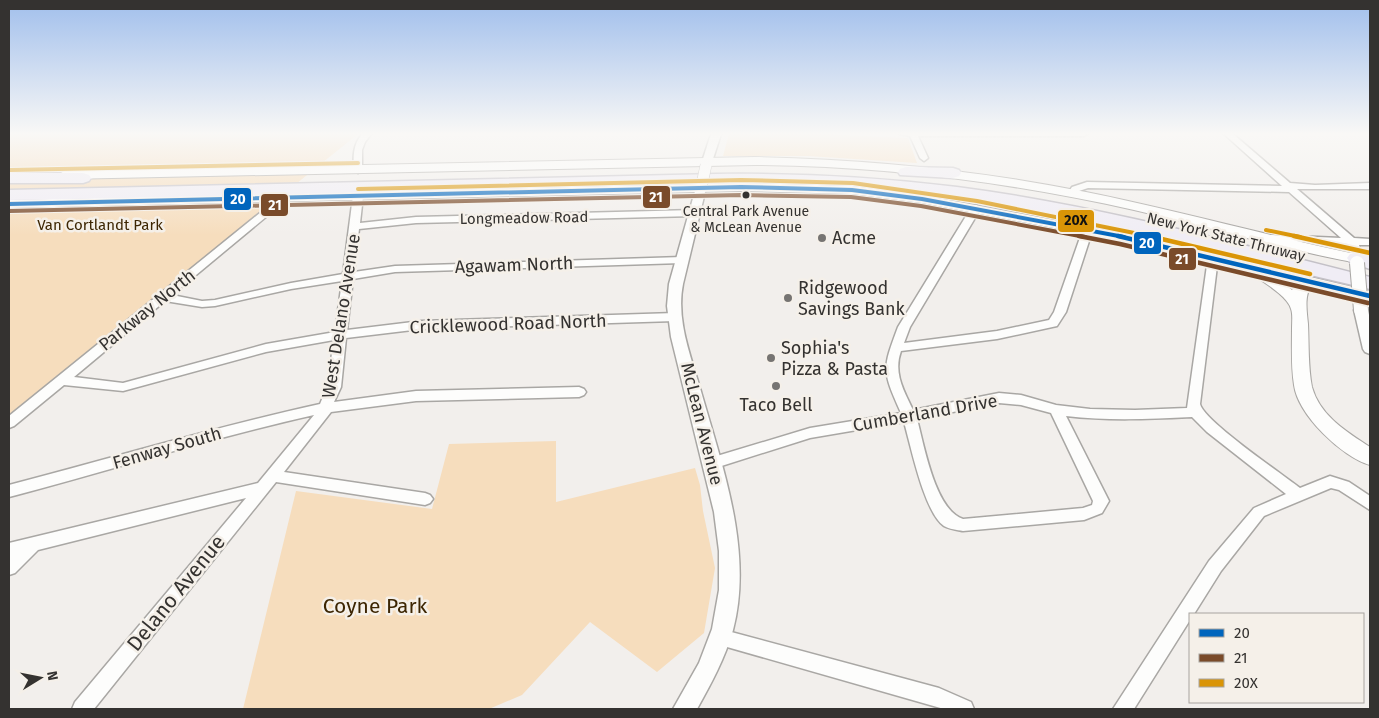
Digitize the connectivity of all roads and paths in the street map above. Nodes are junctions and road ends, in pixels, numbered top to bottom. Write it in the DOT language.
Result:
graph roads {
  1 [pos="482,168"];
  2 [pos="706,168"];
  3 [pos="886,168"];
  4 [pos="1266,168"];
  5 [pos="358,170"];
  6 [pos="784,170"];
  7 [pos="953,173"];
  8 [pos="9,178"];
  9 [pos="244,181"];
  10 [pos="895,185"];
  11 [pos="9,186"];
  12 [pos="701,186"];
  13 [pos="1370,186"];
  14 [pos="1290,188"];
  15 [pos="290,193"];
  16 [pos="1073,193"];
  17 [pos="9,196"];
  18 [pos="358,196"];
  19 [pos="216,199"];
  20 [pos="9,204"];
  21 [pos="976,208"];
  22 [pos="694,213"];
  23 [pos="354,227"];
  24 [pos="1087,232"];
  25 [pos="1122,237"];
  26 [pos="1370,242"];
  27 [pos="1213,258"];
  28 [pos="682,260"];
  29 [pos="1363,260"];
  30 [pos="1252,267"];
  31 [pos="348,276"];
  32 [pos="1308,280"];
  33 [pos="1370,283"];
  34 [pos="1370,296"];
  35 [pos="163,297"];
  36 [pos="1299,307"];
  37 [pos="675,318"];
  38 [pos="341,335"];
  39 [pos="895,348"];
  40 [pos="1370,349"];
  41 [pos="61,380"];
  42 [pos="579,392"];
  43 [pos="326,408"];
  44 [pos="1056,410"];
  45 [pos="1195,412"];
  46 [pos="909,416"];
  47 [pos="9,423"];
  48 [pos="1370,457"];
  49 [pos="712,463"];
  50 [pos="267,482"];
  51 [pos="9,491"];
  52 [pos="1298,495"];
  53 [pos="425,499"];
  54 [pos="1370,504"];
  55 [pos="33,544"];
  56 [pos="9,550"];
  57 [pos="9,568"];
  58 [pos="720,637"];
  59 [pos="82,709"];
  60 [pos="684,709"];
  61 [pos="964,709"];
  62 [pos="1123,709"];
  1 -- 5 [label="main road"];
  2 -- 12 [label="street, McLean Avenue, bridge"];
  3 -- 7 [label="main road"];
  4 -- 14 [label="street"];
  5 -- 8 [label="main road"];
  6 -- 7 [label="highway"];
  6 -- 9 [label="highway, New York State Thruway"];
  6 -- 29 [label="highway, New York State Thruway"];
  7 -- 16 [label="main road"];
  8 -- 9 [label="highway"];
  9 -- 11 [label="highway"];
  10 -- 15 [label="highway, New York State Thruway"];
  10 -- 25 [label="highway"];
  10 -- 33 [label="highway, New York State Thruway"];
  12 -- 18 [label="main road"];
  12 -- 21 [label="main road"];
  12 -- 22 [label="street, McLean Avenue"];
  13 -- 14 [label="street"];
  14 -- 16 [label="street"];
  14 -- 29 [label="street"];
  15 -- 17 [label="highway, New York State Thruway"];
  15 -- 18 [label="main road"];
  15 -- 19 [label="main road"];
  15 -- 35 [label="street, Parkway North"];
  16 -- 29 [label="main road"];
  17 -- 19 [label="highway"];
  18 -- 23 [label="street, West Delano Avenue"];
  19 -- 20 [label="main road"];
  21 -- 24 [label="main road"];
  21 -- 39 [label="street"];
  22 -- 23 [label="street, Longmeadow Road"];
  22 -- 28 [label="street, McLean Avenue"];
  23 -- 31 [label="street, West Delano Avenue"];
  24 -- 25 [label="main road"];
  24 -- 39 [label="street"];
  25 -- 27 [label="main road"];
  26 -- 29 [label="street"];
  27 -- 30 [label="main road"];
  27 -- 45 [label="street"];
  28 -- 31 [label="street, Agawam North"];
  28 -- 37 [label="street, McLean Avenue"];
  29 -- 40 [label="street, bridge"];
  30 -- 32 [label="main road"];
  30 -- 36 [label="main road"];
  31 -- 35 [label="street, Agawam North"];
  31 -- 38 [label="street, West Delano Avenue"];
  32 -- 34 [label="main road"];
  32 -- 36 [label="main road"];
  35 -- 41 [label="street, Parkway North"];
  36 -- 48 [label="main road"];
  37 -- 38 [label="street, Cricklewood Road North"];
  37 -- 49 [label="street, McLean Avenue"];
  38 -- 41 [label="street, Cricklewood Road North"];
  38 -- 43 [label="street, West Delano Avenue"];
  39 -- 46 [label="street"];
  41 -- 47 [label="street, Parkway North"];
  42 -- 43 [label="street, Fenway South"];
  43 -- 50 [label="street, West Delano Avenue"];
  43 -- 51 [label="street, Fenway South"];
  44 -- 45 [label="street, Cumberland Drive"];
  44 -- 46 [label="street, Cumberland Drive"];
  44 -- 46 [label="street"];
  45 -- 52 [label="street"];
  46 -- 49 [label="street, Cumberland Drive"];
  49 -- 58 [label="street, McLean Avenue"];
  50 -- 53 [label="street"];
  50 -- 55 [label="street"];
  50 -- 59 [label="street, Delano Avenue"];
  52 -- 54 [label="street"];
  52 -- 62 [label="street"];
  55 -- 56 [label="street"];
  55 -- 57 [label="street"];
  58 -- 60 [label="street, McLean Avenue"];
  58 -- 61 [label="street"];
}
